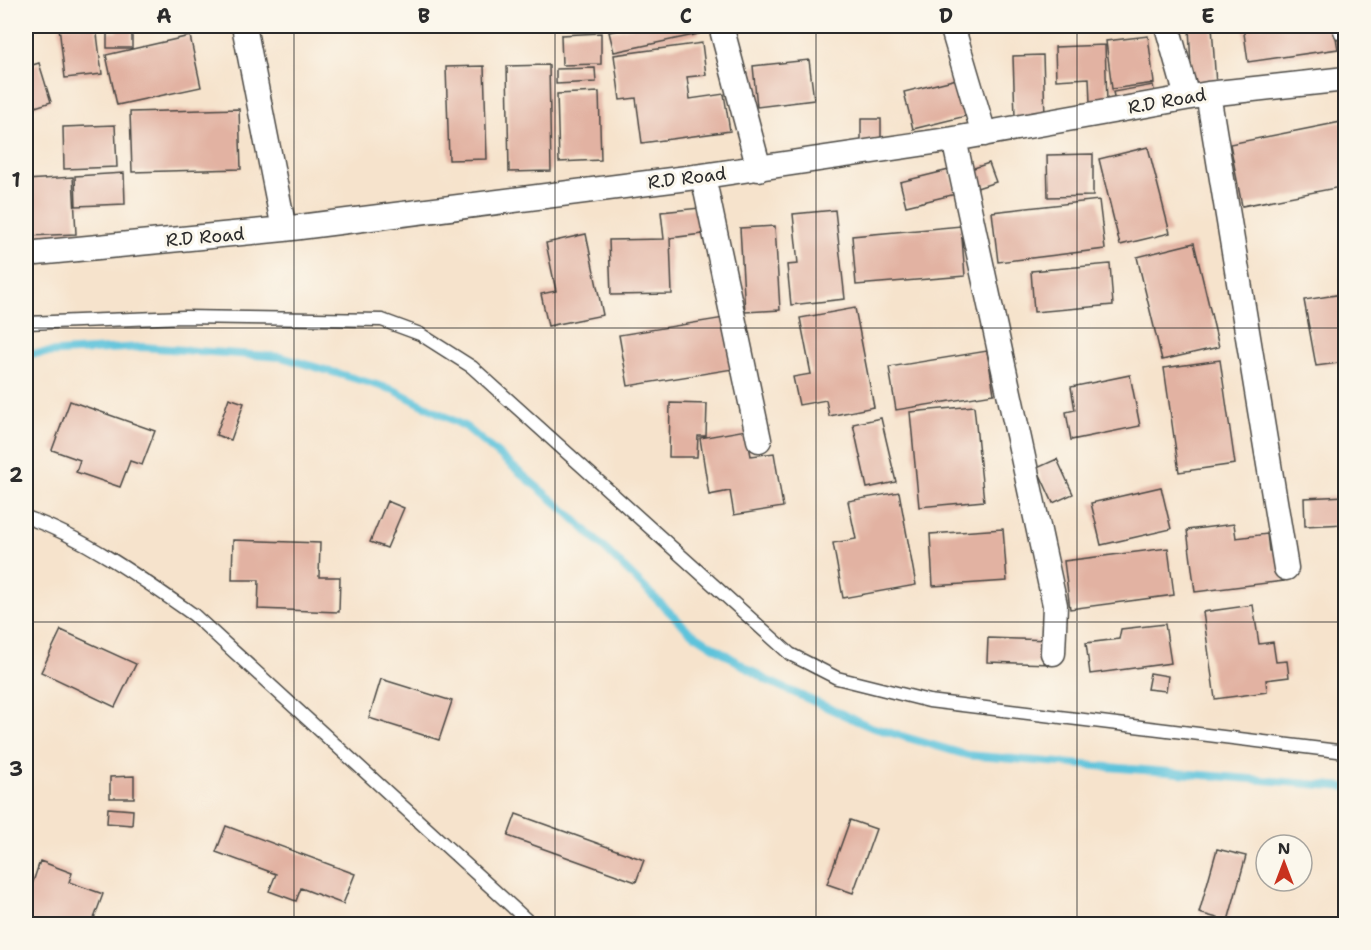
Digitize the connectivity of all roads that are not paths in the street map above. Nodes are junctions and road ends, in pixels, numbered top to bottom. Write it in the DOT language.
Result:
graph roads {
  1 [pos="244,26"];
  2 [pos="721,26"];
  3 [pos="952,26"];
  4 [pos="1167,26"];
  5 [pos="1346,79"];
  6 [pos="1197,96"];
  7 [pos="984,134"];
  8 [pos="954,140"];
  9 [pos="759,169"];
  10 [pos="703,177"];
  11 [pos="284,229"];
  12 [pos="26,254"];
  13 [pos="26,323"];
  14 [pos="759,440"];
  15 [pos="26,517"];
  16 [pos="1286,568"];
  17 [pos="1053,653"];
  18 [pos="1346,752"];
  19 [pos="531,924"];
  1 -- 11 [label="street"];
  2 -- 9 [label="street"];
  3 -- 7 [label="street"];
  4 -- 6 [label="street"];
  5 -- 6 [label="street, R.D Road"];
  6 -- 7 [label="street, R.D Road"];
  6 -- 16 [label="street"];
  7 -- 8 [label="street, R.D Road"];
  8 -- 9 [label="street, R.D Road"];
  8 -- 17 [label="street"];
  9 -- 10 [label="street, R.D Road"];
  10 -- 11 [label="street, R.D Road"];
  10 -- 14 [label="street"];
  11 -- 12 [label="street, R.D Road"];
  13 -- 18 [label="lane"];
  15 -- 19 [label="lane"];
}
